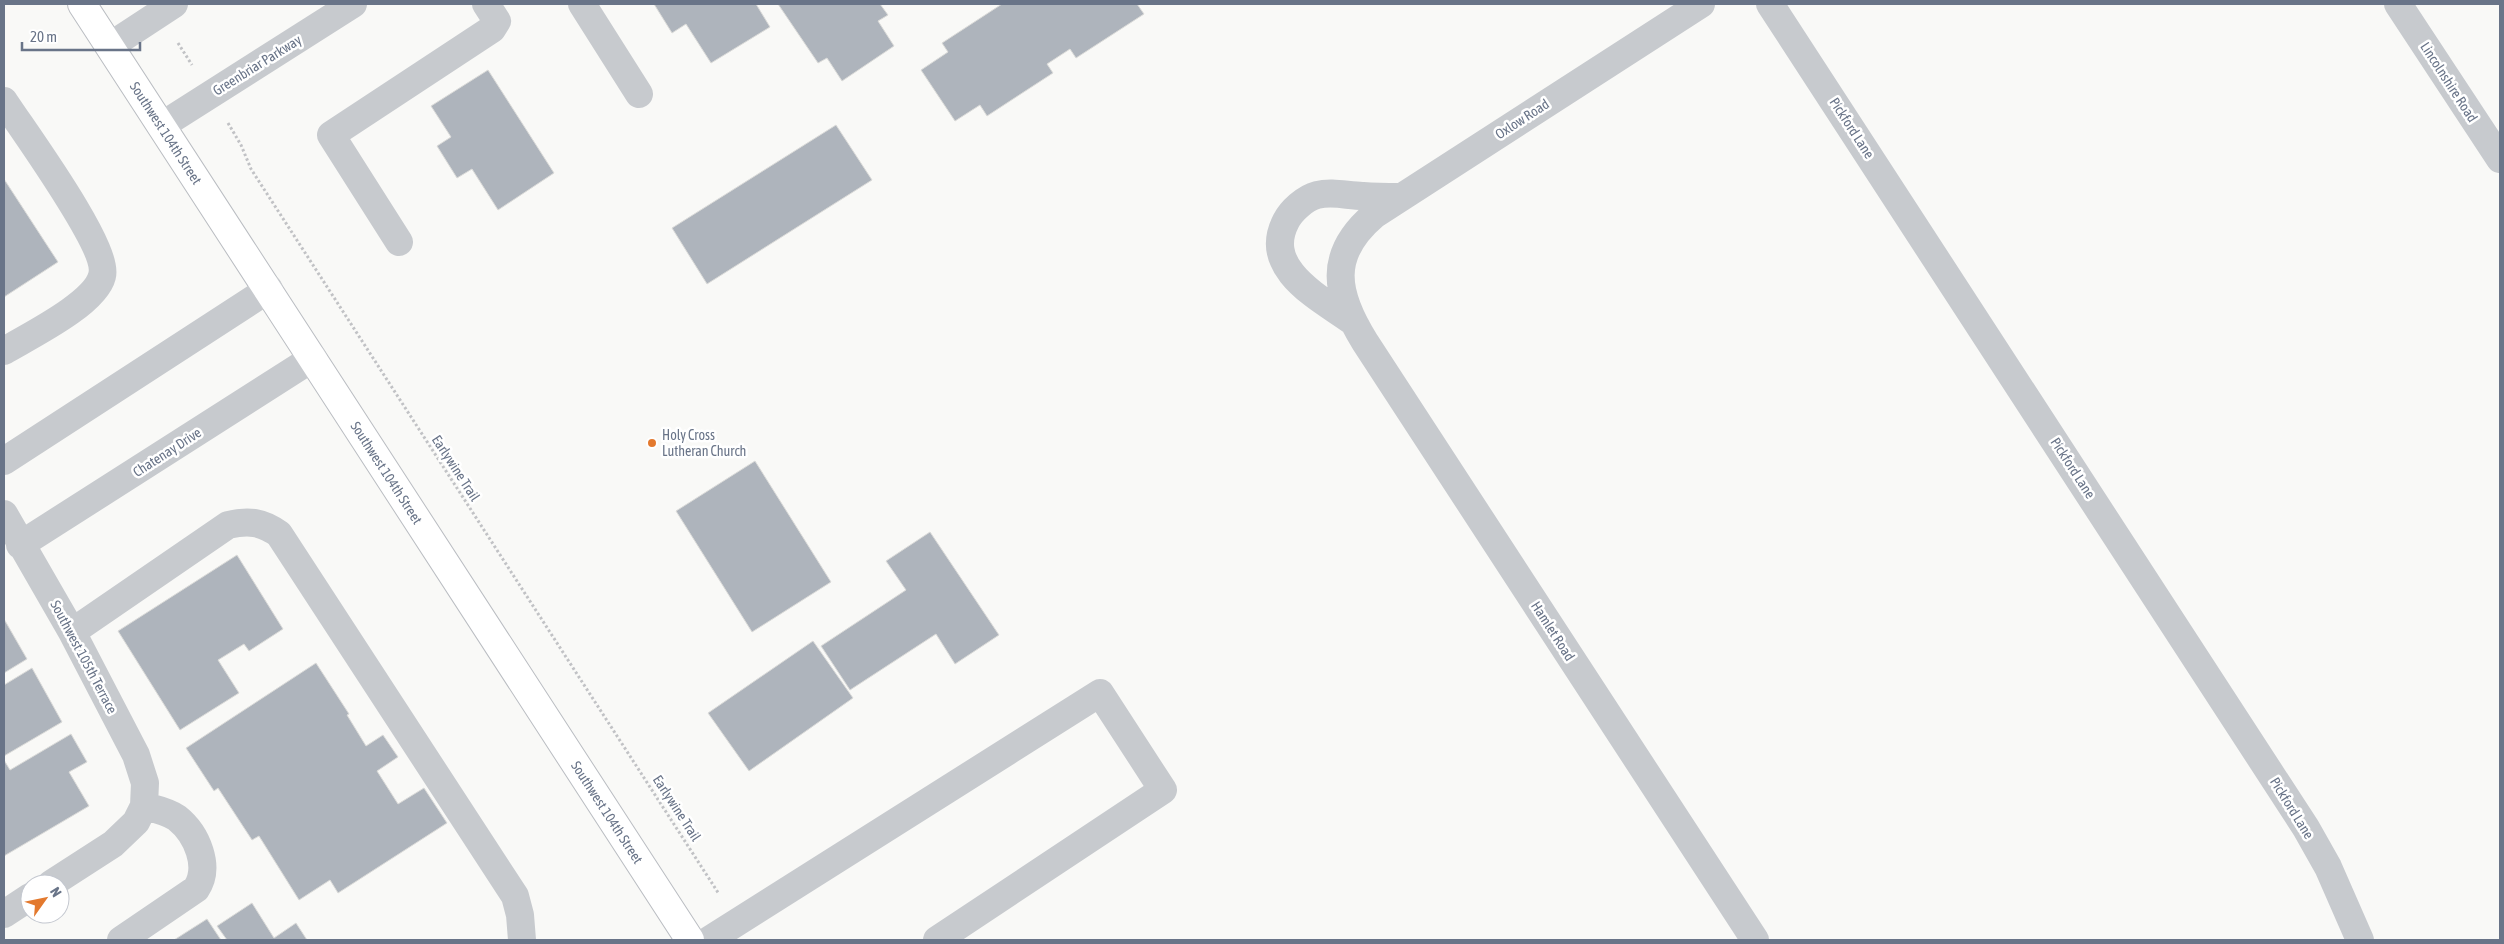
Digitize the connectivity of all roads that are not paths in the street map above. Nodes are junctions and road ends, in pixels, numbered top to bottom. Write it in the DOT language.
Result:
graph roads {
  1 [pos="82,4"];
  2 [pos="353,4"];
  3 [pos="486,4"];
  4 [pos="582,4"];
  5 [pos="1701,4"];
  6 [pos="1770,4"];
  7 [pos="2398,4"];
  8 [pos="166,9"];
  9 [pos="110,46"];
  10 [pos="639,94"];
  11 [pos="4,101"];
  12 [pos="161,126"];
  13 [pos="2500,159"];
  14 [pos="1401,197"];
  15 [pos="1350,241"];
  16 [pos="400,242"];
  17 [pos="269,289"];
  18 [pos="1352,321"];
  19 [pos="4,351"];
  20 [pos="313,358"];
  21 [pos="4,461"];
  22 [pos="4,514"];
  23 [pos="20,545"];
  24 [pos="72,632"];
  25 [pos="144,806"];
  26 [pos="66,874"];
  27 [pos="20,904"];
  28 [pos="4,914"];
  29 [pos="121,940"];
  30 [pos="522,940"];
  31 [pos="690,940"];
  32 [pos="709,940"];
  33 [pos="937,940"];
  34 [pos="1756,940"];
  35 [pos="2360,940"];
  1 -- 9 [label="main road, Southwest 104th Street"];
  2 -- 12 [label="street, Greenbriar Parkway"];
  3 -- 16 [label="street"];
  4 -- 10 [label="street"];
  5 -- 14 [label="street, Oxlow Road"];
  6 -- 35 [label="street, Pickford Lane"];
  7 -- 13 [label="street, Lincolnshire Road"];
  8 -- 9 [label="street"];
  9 -- 12 [label="main road, Southwest 104th Street"];
  11 -- 19 [label="street"];
  12 -- 17 [label="main road, Southwest 104th Street"];
  14 -- 15 [label="street, Oxlow Road"];
  14 -- 18 [label="street, Hamlet Road"];
  15 -- 18 [label="street, Hamlet Road"];
  17 -- 20 [label="main road, Southwest 104th Street"];
  17 -- 21 [label="street"];
  18 -- 34 [label="street, Hamlet Road"];
  20 -- 23 [label="street, Chatenay Drive"];
  20 -- 31 [label="main road, Southwest 104th Street"];
  22 -- 23 [label="street, Southwest 105th Terrace"];
  23 -- 24 [label="street, Southwest 105th Terrace"];
  24 -- 25 [label="street, Southwest 105th Terrace"];
  24 -- 30 [label="street"];
  25 -- 26 [label="street"];
  25 -- 29 [label="street"];
  27 -- 28 [label="street"];
  32 -- 33 [label="street"];
}
